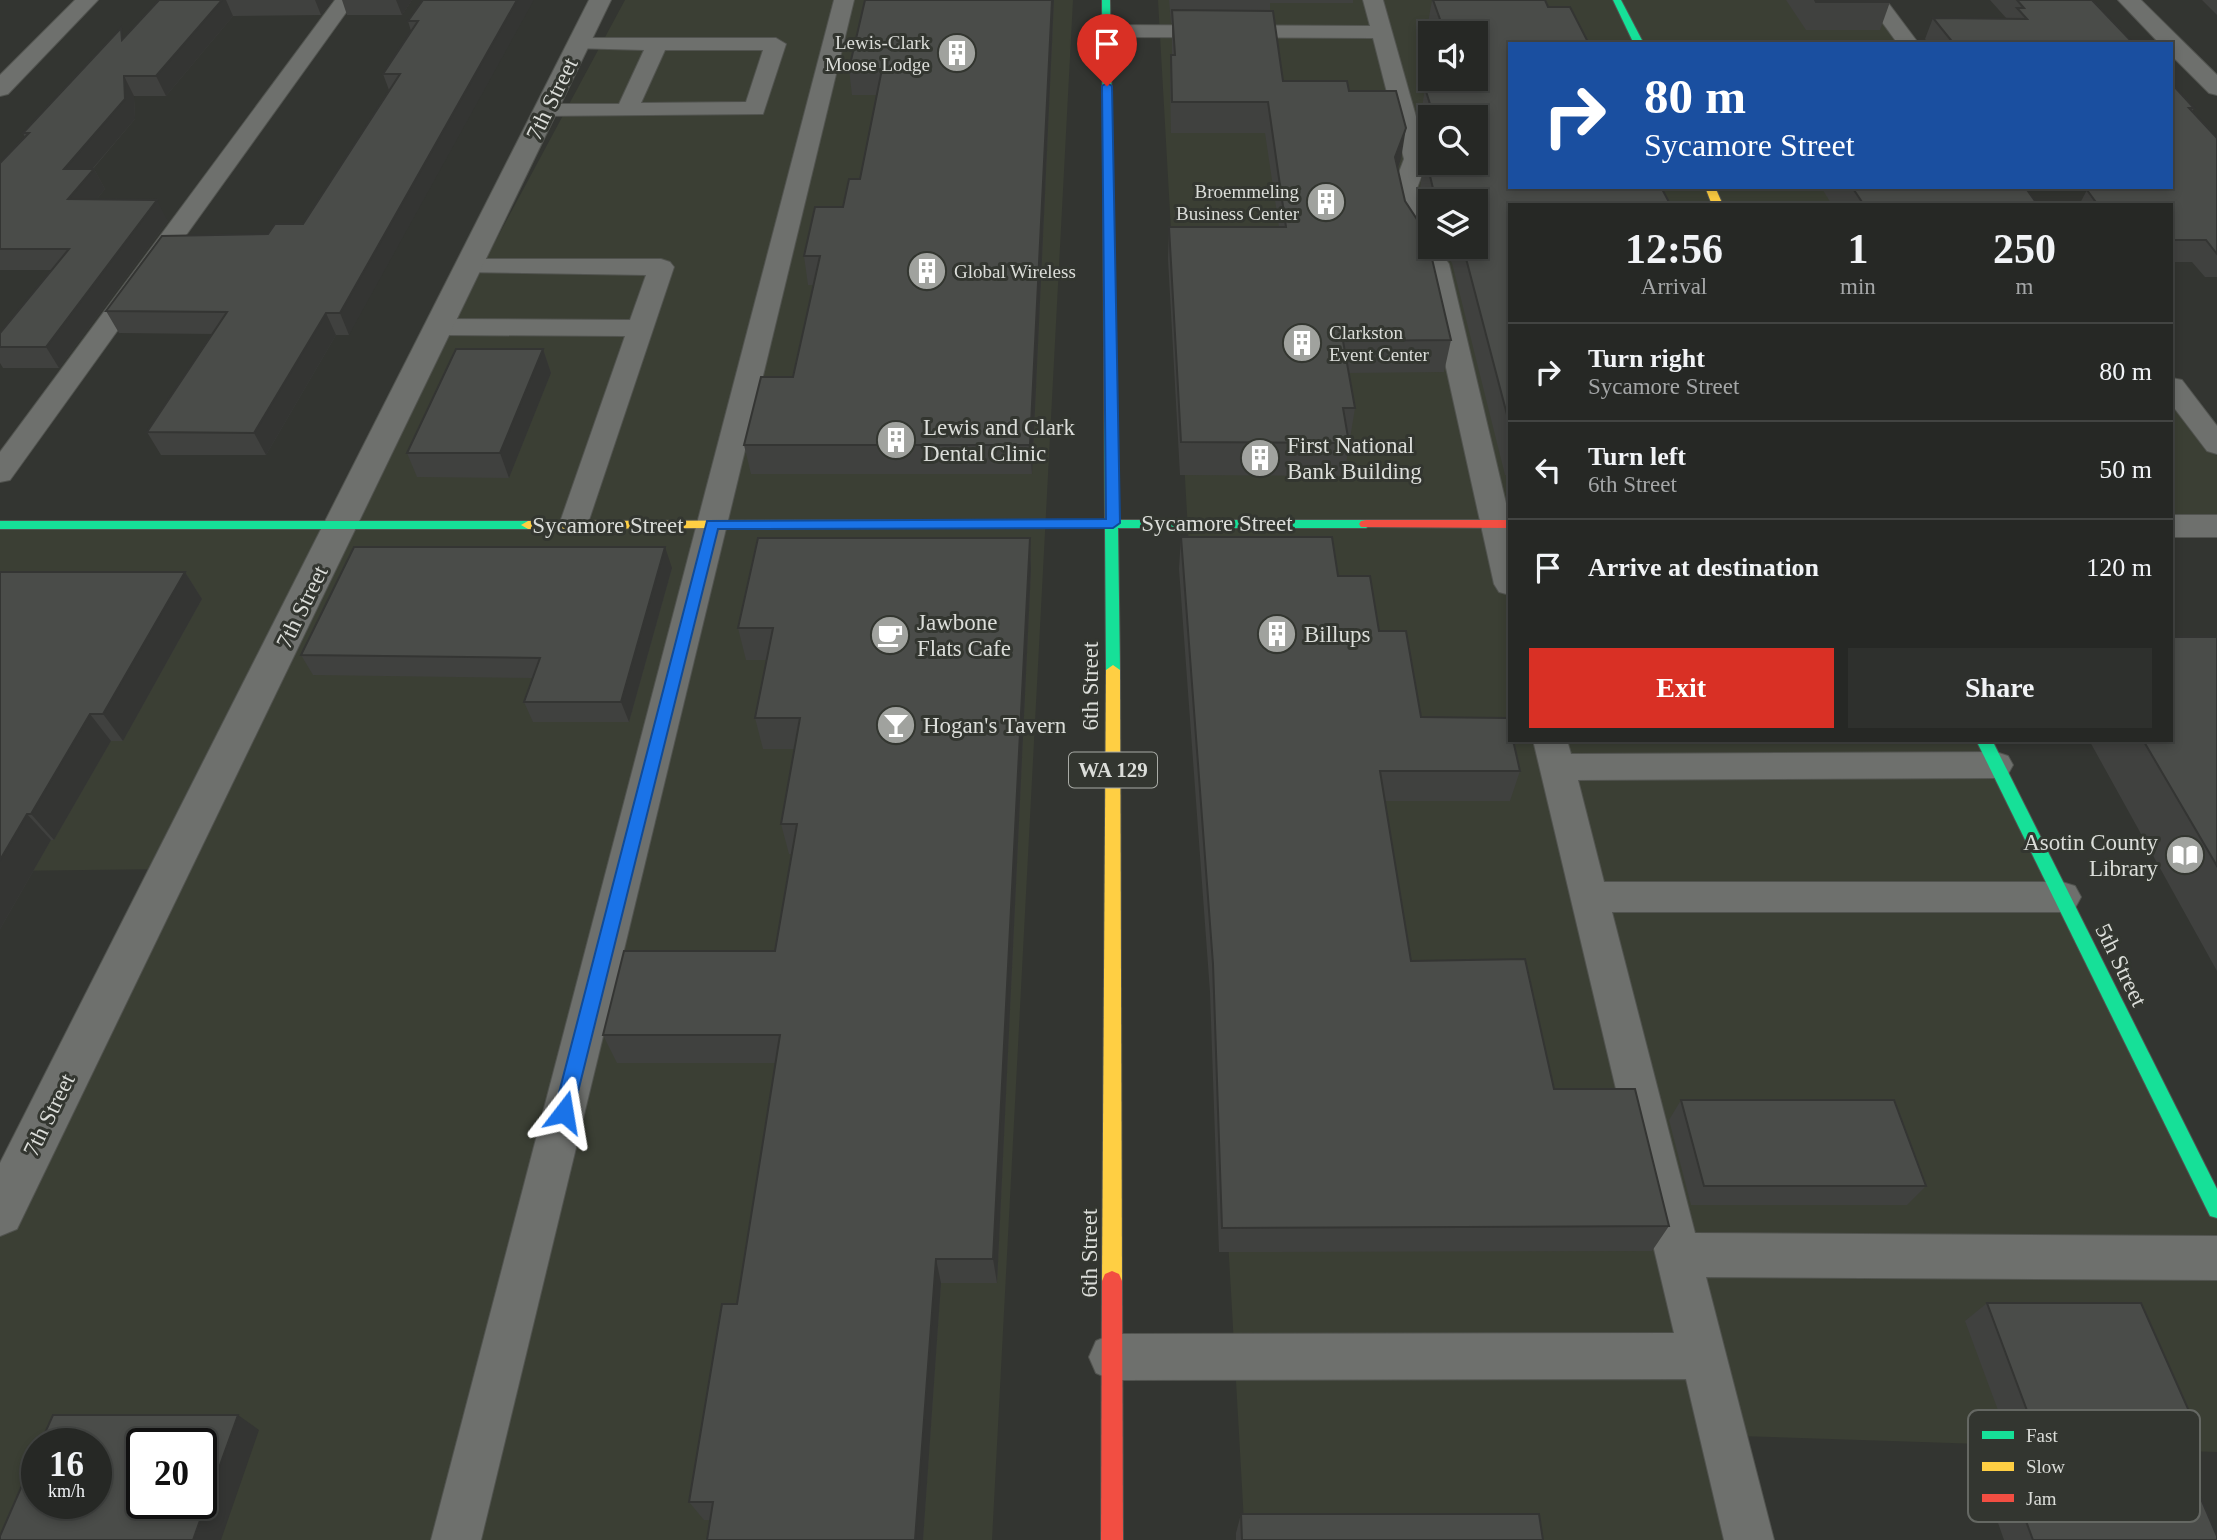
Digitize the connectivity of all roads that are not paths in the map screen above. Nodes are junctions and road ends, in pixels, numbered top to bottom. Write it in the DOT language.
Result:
graph roads {
  1 [pos="87,0"];
  2 [pos="345,0"];
  3 [pos="600,0"];
  4 [pos="844,0"];
  5 [pos="1106,0"];
  6 [pos="1373,0"];
  7 [pos="1617,0"];
  8 [pos="1876,0"];
  9 [pos="2129,0"];
  10 [pos="1107,31"];
  11 [pos="1382,32"];
  12 [pos="1638,42"];
  13 [pos="1908,42"];
  14 [pos="2171,42"];
  15 [pos="579,44"];
  16 [pos="657,44"];
  17 [pos="2173,44"];
  18 [pos="2217,88"];
  19 [pos="0,89"];
  20 [pos="627,110"];
  21 [pos="546,111"];
  22 [pos="469,267"];
  23 [pos="440,327"];
  24 [pos="640,328"];
  25 [pos="2173,387"];
  26 [pos="2217,445"];
  27 [pos="0,473"];
  28 [pos="1113,523"];
  29 [pos="712,524"];
  30 [pos="1503,524"];
  31 [pos="0,525"];
  32 [pos="342,525"];
  33 [pos="574,525"];
  34 [pos="2173,526"];
  35 [pos="2217,526"];
  36 [pos="1508,567"];
  37 [pos="1990,753"];
  38 [pos="1553,754"];
  39 [pos="1588,897"];
  40 [pos="2062,897"];
  41 [pos="2217,1209"];
  42 [pos="0,1213"];
  43 [pos="1677,1255"];
  44 [pos="2217,1258"];
  45 [pos="1703,1356"];
  46 [pos="1112,1357"];
  47 [pos="456,1540"];
  48 [pos="1112,1540"];
  49 [pos="1749,1540"];
  1 -- 19 [label="street"];
  2 -- 27 [label="lane"];
  3 -- 15 [label="street, 7th Street"];
  4 -- 29 [label="lane"];
  5 -- 10 [label="main road, 6th Street / WA 129"];
  6 -- 11 [label="lane"];
  7 -- 12 [label="main road"];
  8 -- 13 [label="lane"];
  9 -- 14 [label="street"];
  10 -- 11 [label="lane"];
  10 -- 28 [label="main road, 6th Street / WA 129"];
  11 -- 30 [label="lane"];
  15 -- 16 [label="lane"];
  15 -- 21 [label="street, 7th Street"];
  16 -- 20 [label="lane"];
  16 -- 20 [label="lane"];
  17 -- 18 [label="street"];
  20 -- 21 [label="lane"];
  21 -- 22 [label="street, 7th Street"];
  22 -- 23 [label="street, 7th Street"];
  22 -- 24 [label="lane"];
  23 -- 24 [label="lane"];
  23 -- 32 [label="street, 7th Street"];
  24 -- 33 [label="lane"];
  25 -- 26 [label="lane"];
  28 -- 29 [label="main road, Sycamore Street"];
  28 -- 30 [label="main road, Sycamore Street"];
  28 -- 46 [label="main road, 6th Street / WA 129"];
  29 -- 33 [label="main road, Sycamore Street"];
  29 -- 47 [label="lane"];
  30 -- 36 [label="lane"];
  31 -- 32 [label="main road, Sycamore Street"];
  32 -- 33 [label="main road, Sycamore Street"];
  32 -- 42 [label="street, 7th Street"];
  34 -- 35 [label="street"];
  37 -- 38 [label="lane"];
  37 -- 40 [label="main road, 5th Street"];
  38 -- 39 [label="lane"];
  39 -- 40 [label="lane"];
  39 -- 43 [label="lane"];
  40 -- 41 [label="main road, 5th Street"];
  43 -- 44 [label="lane"];
  43 -- 45 [label="lane"];
  45 -- 46 [label="lane"];
  45 -- 49 [label="lane"];
  46 -- 48 [label="main road, 6th Street / WA 129"];
}
